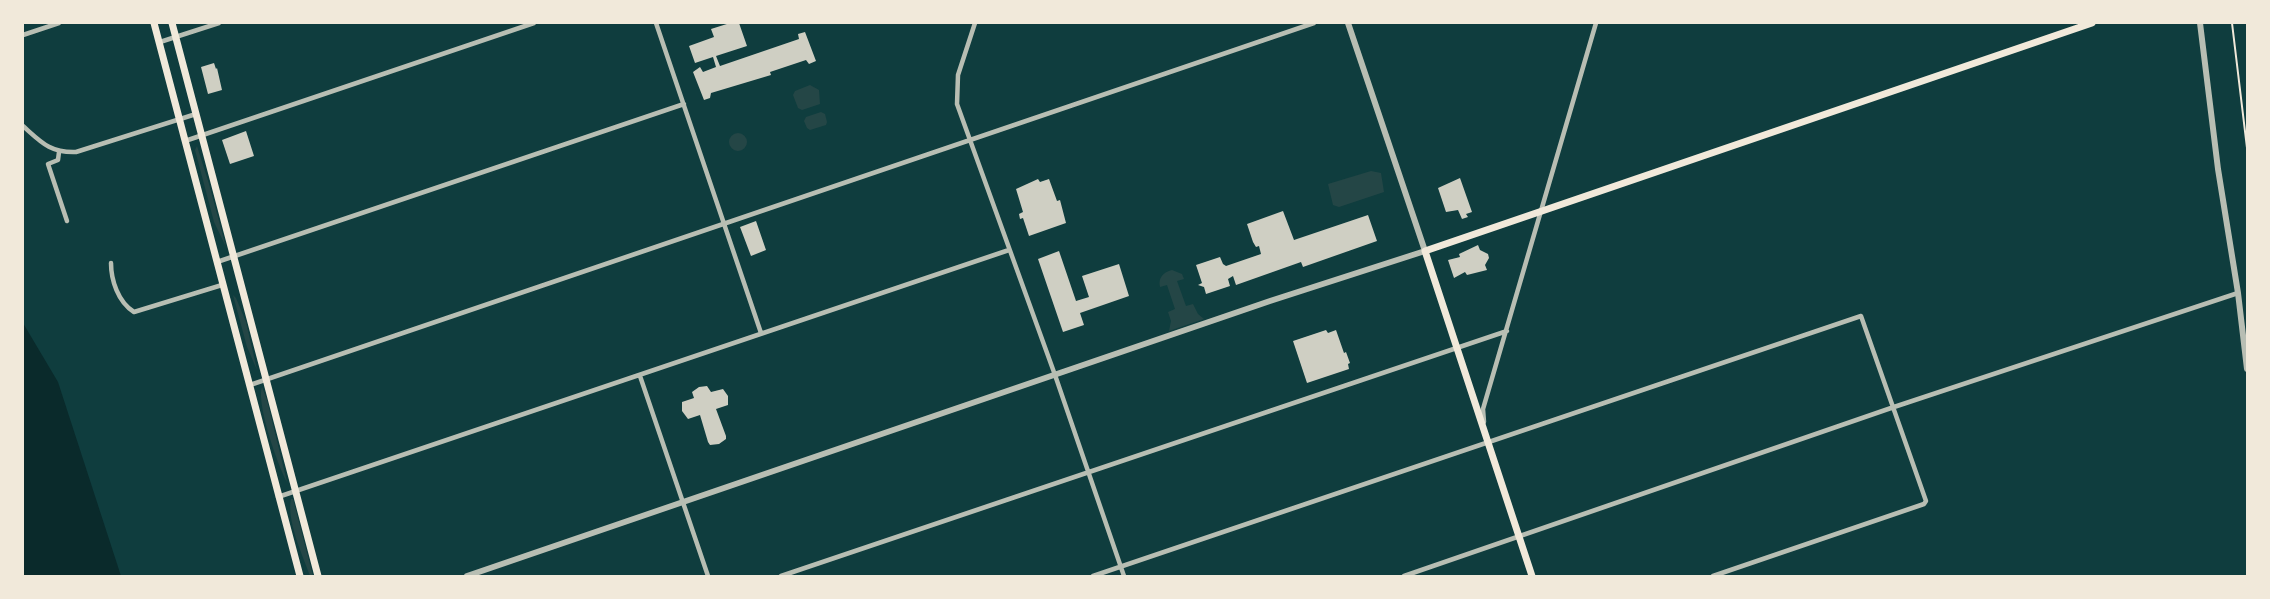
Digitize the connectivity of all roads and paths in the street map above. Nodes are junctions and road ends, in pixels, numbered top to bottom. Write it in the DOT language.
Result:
graph roads {
  1 [pos="59,23"];
  2 [pos="154,23"];
  3 [pos="172,23"];
  4 [pos="219,23"];
  5 [pos="534,23"];
  6 [pos="656,23"];
  7 [pos="975,23"];
  8 [pos="1314,23"];
  9 [pos="1348,23"];
  10 [pos="1596,23"];
  11 [pos="2092,23"];
  12 [pos="2200,23"];
  13 [pos="2232,23"];
  14 [pos="23,35"];
  15 [pos="176,37"];
  16 [pos="159,42"];
  17 [pos="684,104"];
  18 [pos="196,114"];
  19 [pos="178,119"];
  20 [pos="23,126"];
  21 [pos="202,135"];
  22 [pos="969,140"];
  23 [pos="184,141"];
  24 [pos="2247,148"];
  25 [pos="59,152"];
  26 [pos="1542,209"];
  27 [pos="67,221"];
  28 [pos="724,223"];
  29 [pos="1009,250"];
  30 [pos="1424,251"];
  31 [pos="234,257"];
  32 [pos="216,262"];
  33 [pos="111,263"];
  34 [pos="240,281"];
  35 [pos="223,285"];
  36 [pos="2238,293"];
  37 [pos="1507,331"];
  38 [pos="761,333"];
  39 [pos="1455,347"];
  40 [pos="2247,369"];
  41 [pos="1055,374"];
  42 [pos="640,376"];
  43 [pos="266,379"];
  44 [pos="250,385"];
  45 [pos="1894,407"];
  46 [pos="1484,430"];
  47 [pos="1488,443"];
  48 [pos="1088,473"];
  49 [pos="295,492"];
  50 [pos="278,497"];
  51 [pos="682,502"];
  52 [pos="1519,537"];
  53 [pos="1121,567"];
  54 [pos="300,576"];
  55 [pos="317,576"];
  56 [pos="467,576"];
  57 [pos="708,576"];
  58 [pos="781,576"];
  59 [pos="1094,576"];
  60 [pos="1124,576"];
  61 [pos="1404,576"];
  62 [pos="1532,576"];
  63 [pos="1713,576"];
  1 -- 14 [label="street"];
  2 -- 16 [label="main road"];
  3 -- 15 [label="main road"];
  4 -- 15 [label="street"];
  5 -- 21 [label="street"];
  6 -- 17 [label="street"];
  7 -- 22 [label="street"];
  8 -- 22 [label="street"];
  9 -- 30 [label="street"];
  10 -- 26 [label="street"];
  11 -- 26 [label="main road"];
  12 -- 36 [label="street"];
  13 -- 24 [label="path"];
  15 -- 16 [label="street"];
  15 -- 18 [label="main road"];
  16 -- 19 [label="main road"];
  17 -- 28 [label="street"];
  17 -- 31 [label="street"];
  18 -- 19 [label="street"];
  18 -- 21 [label="main road"];
  19 -- 23 [label="main road"];
  19 -- 25 [label="street"];
  20 -- 25 [label="street"];
  21 -- 23 [label="street"];
  21 -- 31 [label="main road"];
  22 -- 28 [label="street"];
  22 -- 29 [label="street"];
  23 -- 32 [label="main road"];
  25 -- 27 [label="street"];
  26 -- 30 [label="main road"];
  26 -- 37 [label="street"];
  28 -- 38 [label="street"];
  28 -- 43 [label="street"];
  29 -- 38 [label="street"];
  29 -- 41 [label="street"];
  30 -- 39 [label="main road"];
  30 -- 41 [label="street"];
  31 -- 32 [label="street"];
  31 -- 34 [label="main road"];
  32 -- 35 [label="main road"];
  33 -- 35 [label="street"];
  34 -- 35 [label="main road"];
  34 -- 43 [label="main road"];
  35 -- 44 [label="main road"];
  36 -- 40 [label="street"];
  36 -- 45 [label="street"];
  37 -- 39 [label="street"];
  37 -- 46 [label="street"];
  38 -- 42 [label="street"];
  39 -- 46 [label="main road"];
  39 -- 48 [label="street"];
  41 -- 48 [label="street"];
  41 -- 51 [label="street"];
  42 -- 49 [label="street"];
  42 -- 51 [label="street"];
  43 -- 44 [label="street"];
  43 -- 49 [label="main road"];
  44 -- 50 [label="main road"];
  45 -- 47 [label="street"];
  45 -- 52 [label="street"];
  45 -- 63 [label="street"];
  46 -- 47 [label="main road"];
  47 -- 52 [label="main road"];
  47 -- 53 [label="street"];
  48 -- 53 [label="street"];
  48 -- 58 [label="street"];
  49 -- 50 [label="street"];
  49 -- 55 [label="main road"];
  50 -- 54 [label="main road"];
  51 -- 56 [label="street"];
  51 -- 57 [label="street"];
  52 -- 61 [label="street"];
  52 -- 62 [label="main road"];
  53 -- 59 [label="street"];
  53 -- 60 [label="street"];
}
